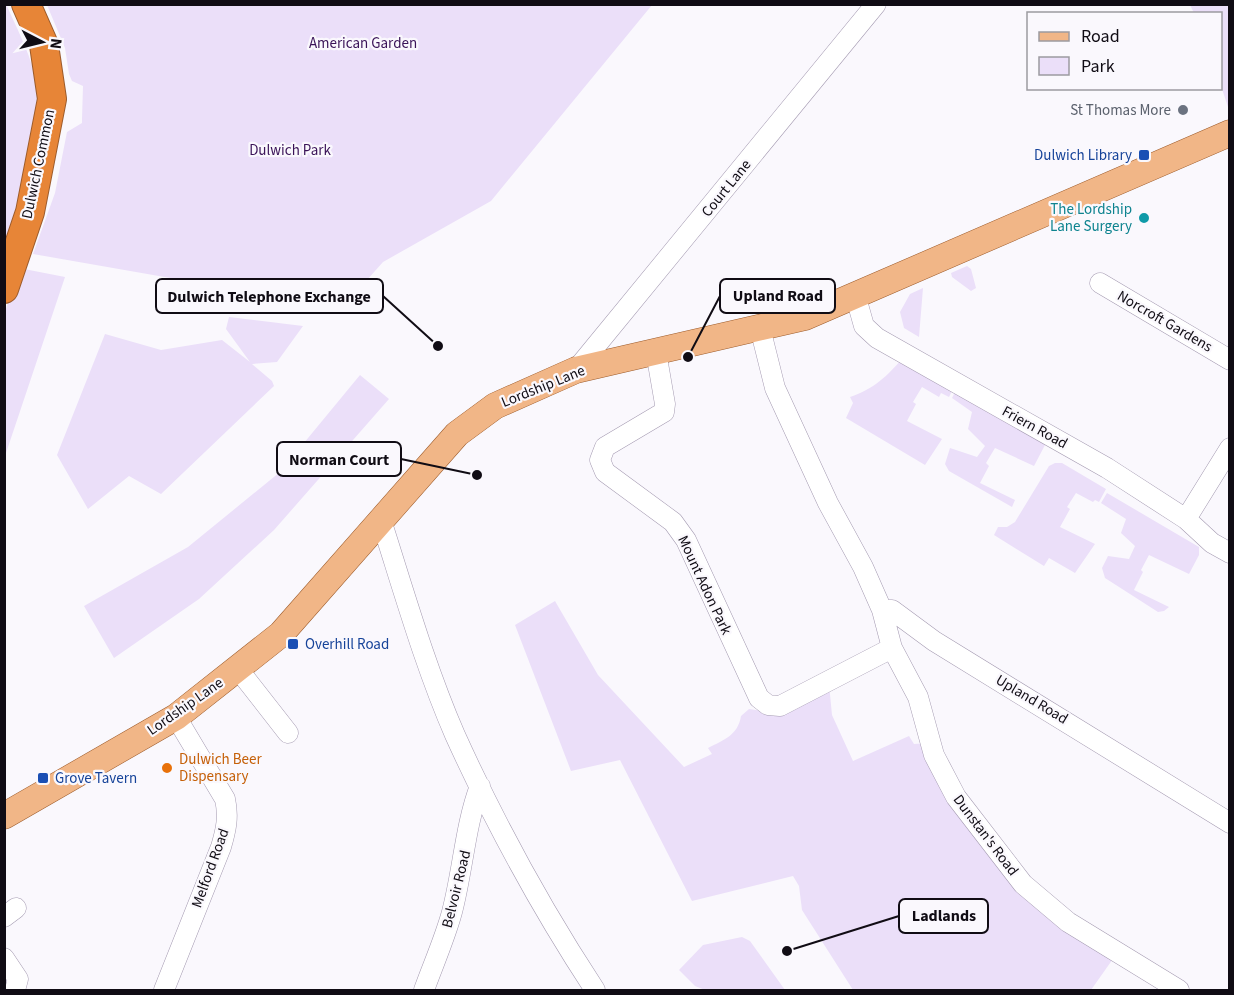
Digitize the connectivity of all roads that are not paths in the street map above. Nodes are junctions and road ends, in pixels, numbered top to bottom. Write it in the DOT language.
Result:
graph roads {
  1 [pos="26,4"];
  2 [pos="876,4"];
  3 [pos="1230,133"];
  4 [pos="1100,283"];
  5 [pos="4,289"];
  6 [pos="855,294"];
  7 [pos="760,328"];
  8 [pos="656,352"];
  9 [pos="1230,360"];
  10 [pos="576,370"];
  11 [pos="1230,448"];
  12 [pos="1186,519"];
  13 [pos="381,520"];
  14 [pos="1230,553"];
  15 [pos="882,610"];
  16 [pos="892,648"];
  17 [pos="238,669"];
  18 [pos="176,717"];
  19 [pos="288,733"];
  20 [pos="480,786"];
  21 [pos="4,816"];
  22 [pos="1230,823"];
  23 [pos="4,958"];
  24 [pos="15,990"];
  25 [pos="164,990"];
  26 [pos="424,990"];
  27 [pos="595,990"];
  28 [pos="1179,990"];
  1 -- 5 [label="highway, Dulwich Common"];
  2 -- 10 [label="street, Court Lane"];
  3 -- 6 [label="main road, Lordship Lane"];
  4 -- 9 [label="street, Norcroft Gardens"];
  6 -- 7 [label="main road, Lordship Lane"];
  6 -- 12 [label="street, Friern Road"];
  7 -- 8 [label="main road, Lordship Lane"];
  7 -- 15 [label="street"];
  8 -- 10 [label="main road, Lordship Lane"];
  8 -- 16 [label="street, Mount Adon Park"];
  10 -- 13 [label="main road, Lordship Lane"];
  11 -- 12 [label="street"];
  12 -- 14 [label="street, Friern Road"];
  13 -- 17 [label="main road, Lordship Lane"];
  13 -- 20 [label="street"];
  15 -- 16 [label="street, Dunstan's Road"];
  15 -- 22 [label="street, Upland Road"];
  16 -- 28 [label="street, Dunstan's Road"];
  17 -- 18 [label="main road, Lordship Lane"];
  17 -- 19 [label="street"];
  18 -- 21 [label="main road, Lordship Lane"];
  18 -- 25 [label="street, Melford Road"];
  20 -- 26 [label="street, Belvoir Road"];
  20 -- 27 [label="street"];
  23 -- 24 [label="street"];
}
